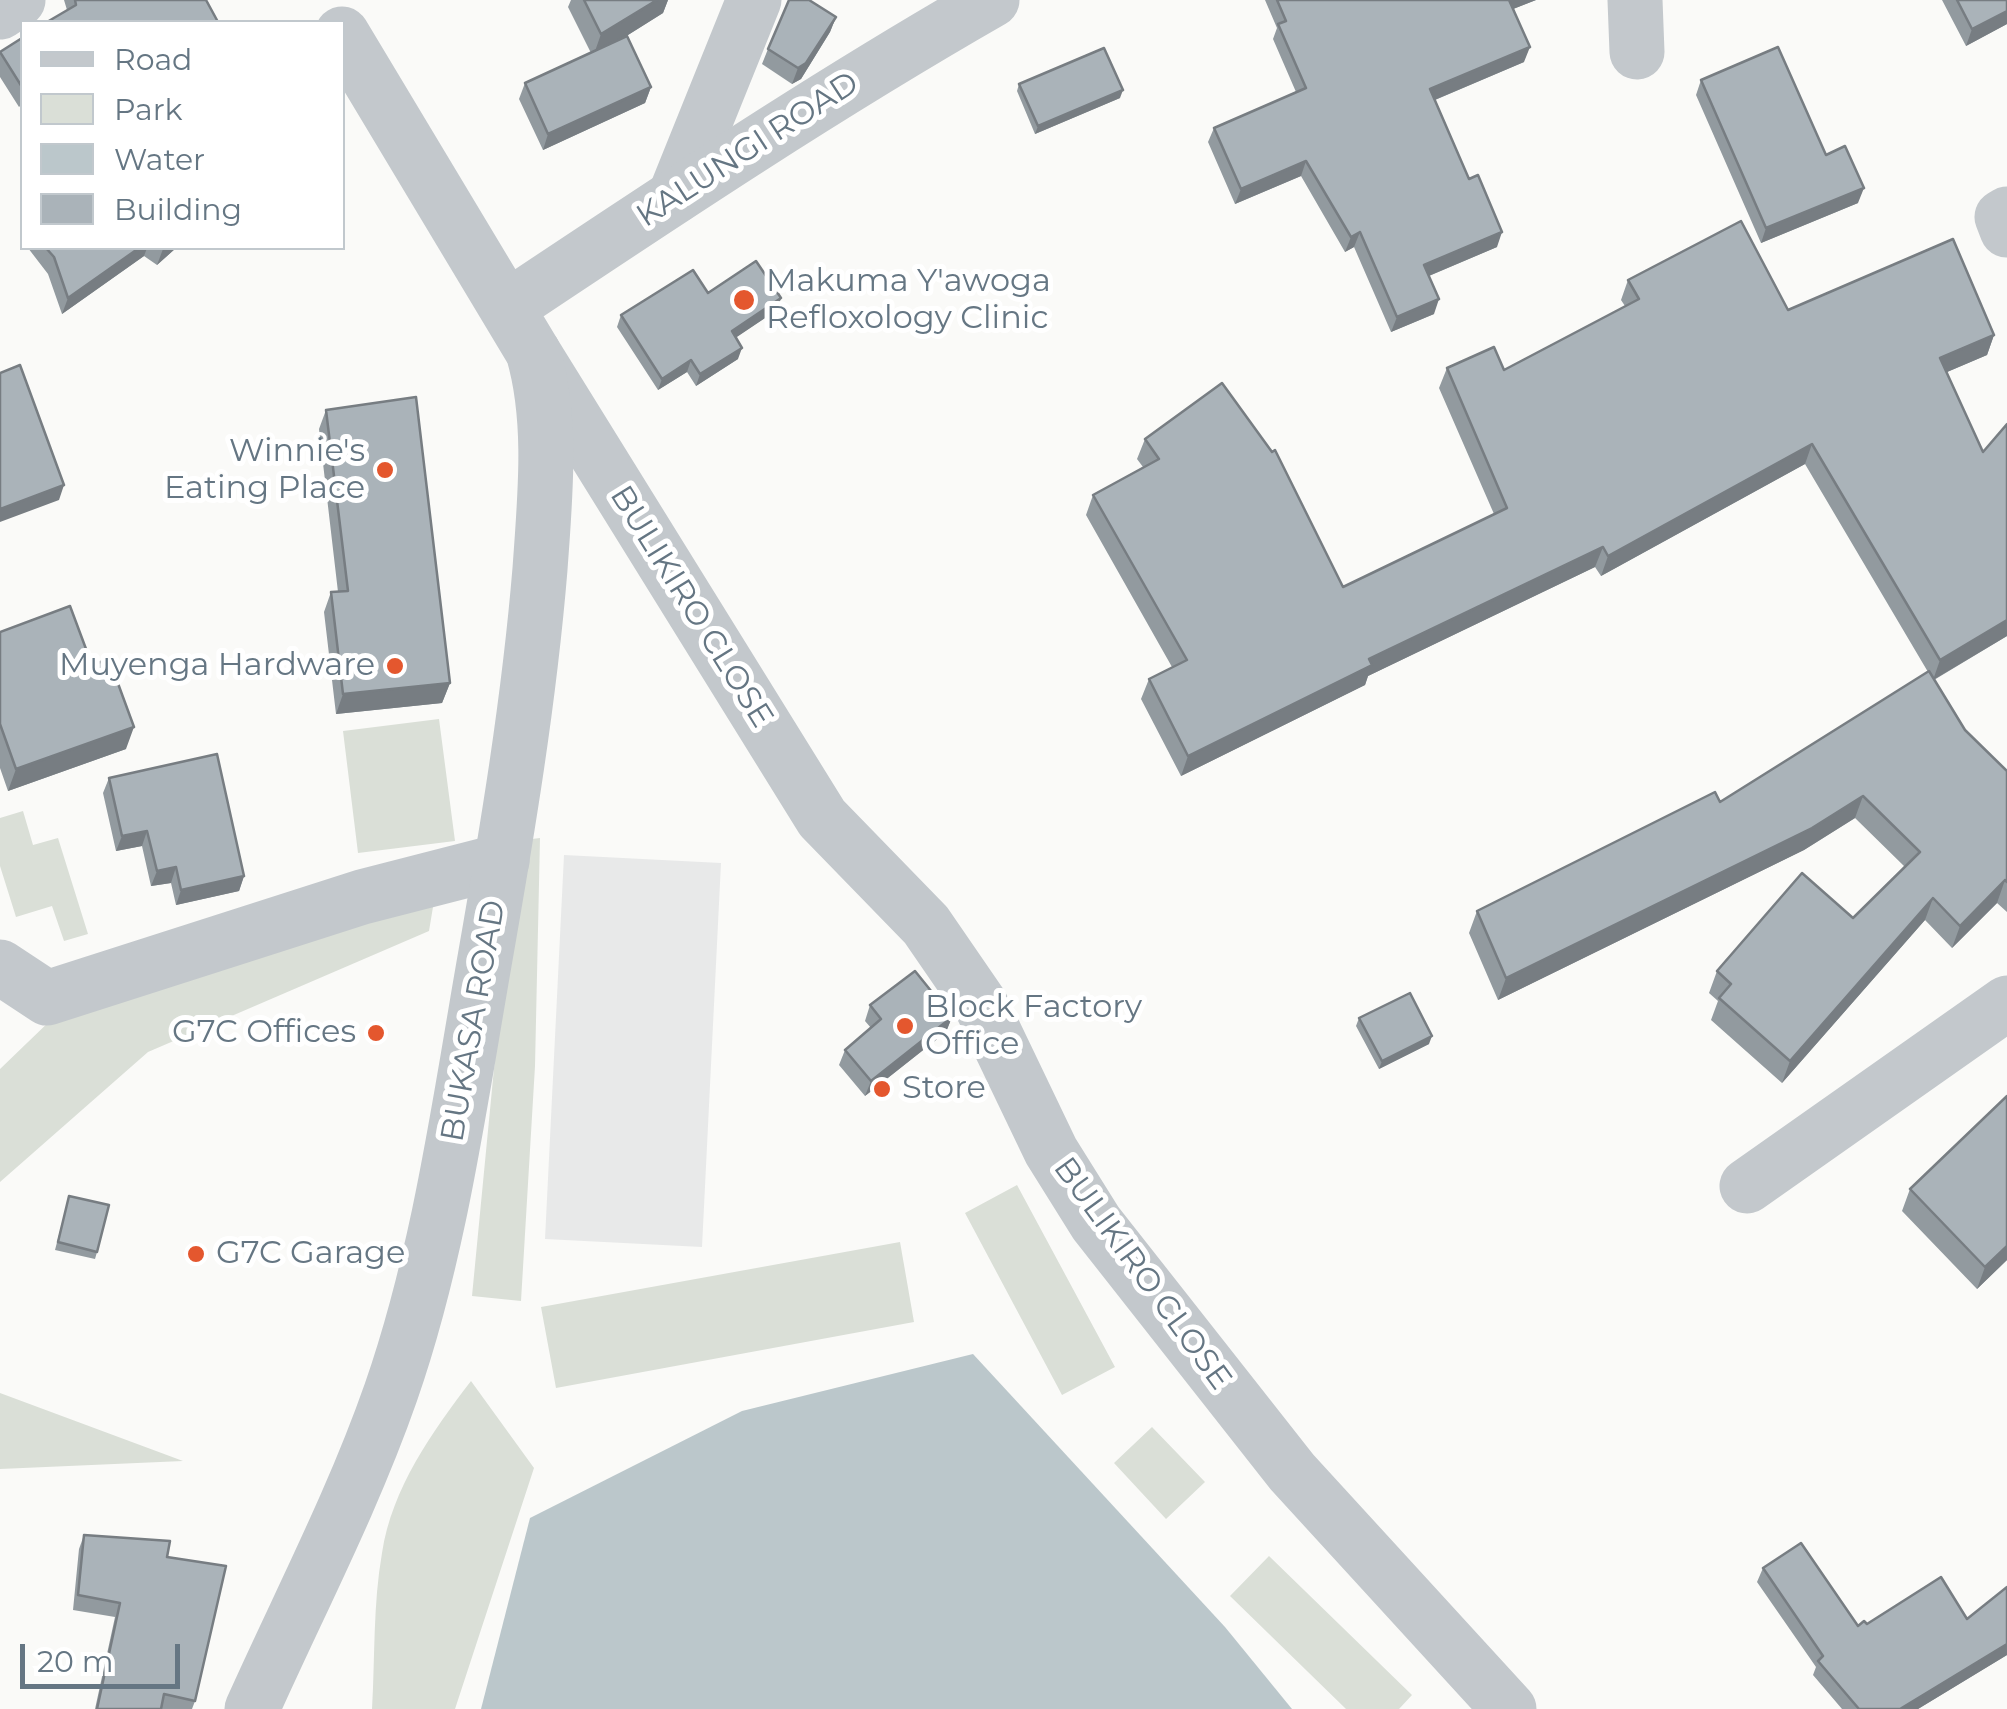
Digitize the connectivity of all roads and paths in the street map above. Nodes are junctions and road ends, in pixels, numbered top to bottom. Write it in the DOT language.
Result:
graph roads {
  1 [pos="18,0"];
  2 [pos="754,0"];
  3 [pos="992,0"];
  4 [pos="0,12"];
  5 [pos="345,39"];
  6 [pos="675,196"];
  7 [pos="2007,214"];
  8 [pos="2007,230"];
  9 [pos="521,330"];
  10 [pos="502,862"];
  11 [pos="0,967"];
  12 [pos="2007,1003"];
  13 [pos="1747,1186"];
  14 [pos="252,1709"];
  15 [pos="1509,1709"];
  1 -- 4 [label="street"];
  2 -- 6 [label="street"];
  3 -- 6 [label="street, KALUNGI ROAD"];
  5 -- 9 [label="street, BULIKIRO CLOSE"];
  6 -- 9 [label="street, KALUNGI ROAD"];
  7 -- 8 [label="street"];
  9 -- 10 [label="street, BUKASA ROAD"];
  9 -- 15 [label="street, BULIKIRO CLOSE"];
  10 -- 11 [label="street"];
  10 -- 14 [label="street, BUKASA ROAD"];
  12 -- 13 [label="street"];
}
